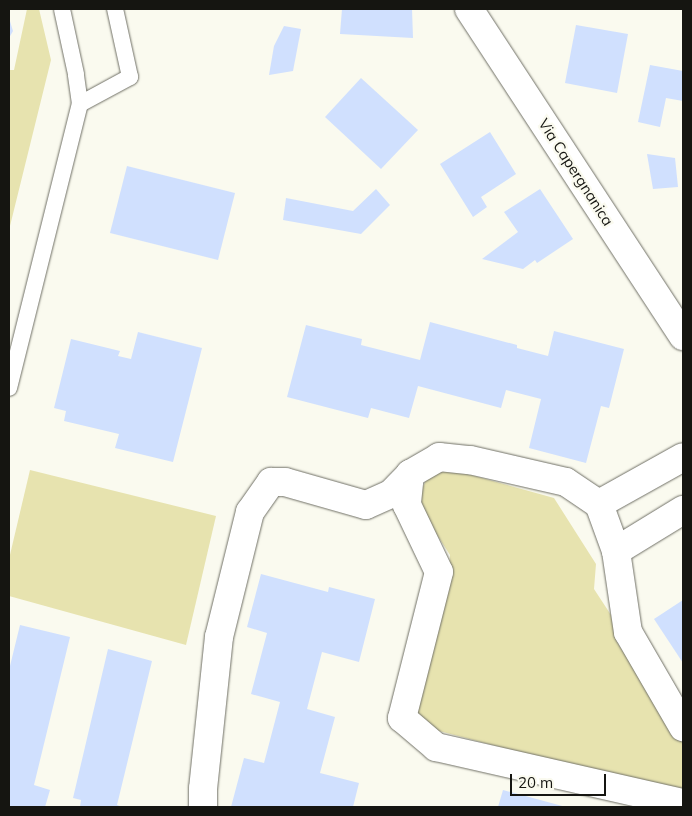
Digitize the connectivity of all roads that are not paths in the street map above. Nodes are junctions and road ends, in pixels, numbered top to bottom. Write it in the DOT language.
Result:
graph roads {
  1 [pos="62,9"];
  2 [pos="116,9"];
  3 [pos="469,9"];
  4 [pos="80,104"];
  5 [pos="683,336"];
  6 [pos="9,388"];
  7 [pos="683,457"];
  8 [pos="410,474"];
  9 [pos="600,504"];
  10 [pos="683,510"];
  11 [pos="616,551"];
  12 [pos="683,727"];
  13 [pos="683,803"];
  14 [pos="203,807"];
  1 -- 4 [label="lane"];
  2 -- 4 [label="lane"];
  3 -- 5 [label="street, Via Capergnanica"];
  4 -- 6 [label="lane"];
  7 -- 9 [label="street"];
  8 -- 9 [label="street"];
  8 -- 13 [label="street"];
  8 -- 14 [label="street"];
  9 -- 11 [label="street"];
  10 -- 11 [label="street"];
  11 -- 12 [label="street"];
}
